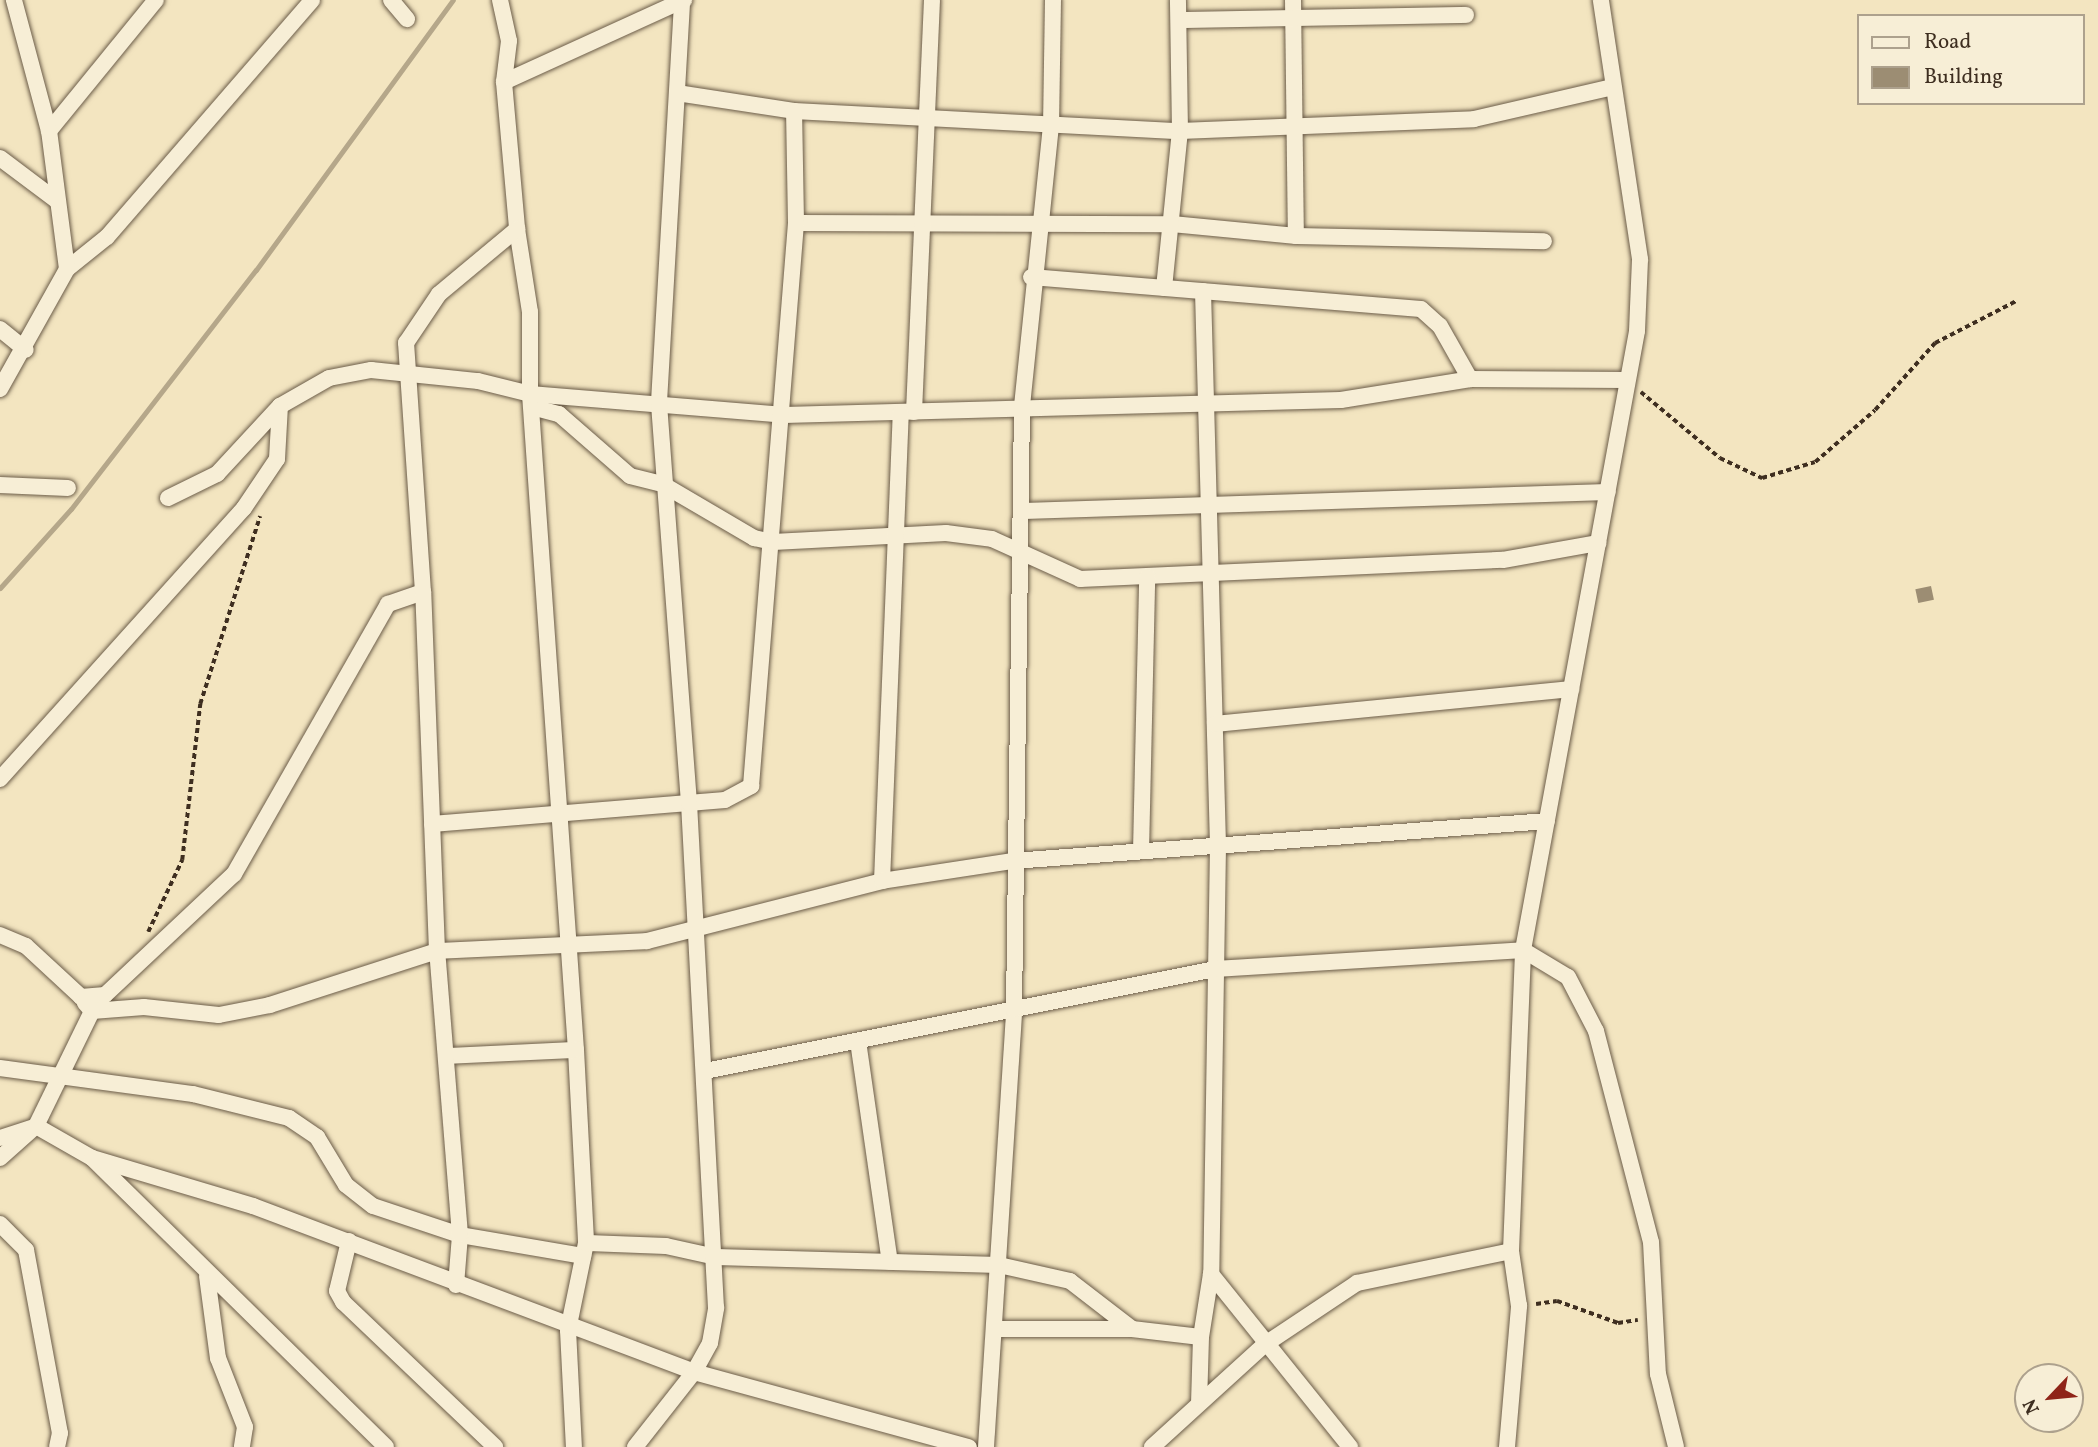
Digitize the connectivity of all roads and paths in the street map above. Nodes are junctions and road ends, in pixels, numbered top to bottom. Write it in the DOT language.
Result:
graph roads {
  1 [pos="14,0"];
  2 [pos="156,0"];
  3 [pos="312,0"];
  4 [pos="391,0"];
  5 [pos="500,0"];
  6 [pos="683,0"];
  7 [pos="932,0"];
  8 [pos="1053,0"];
  9 [pos="1178,0"];
  10 [pos="1293,0"];
  11 [pos="1601,0"];
  12 [pos="1466,15"];
  13 [pos="407,19"];
  14 [pos="1294,19"];
  15 [pos="1179,20"];
  16 [pos="503,82"];
  17 [pos="1614,87"];
  18 [pos="677,93"];
  19 [pos="794,111"];
  20 [pos="929,120"];
  21 [pos="1051,127"];
  22 [pos="1297,127"];
  23 [pos="49,131"];
  24 [pos="1180,131"];
  25 [pos="0,158"];
  26 [pos="57,201"];
  27 [pos="796,223"];
  28 [pos="1039,224"];
  29 [pos="1172,225"];
  30 [pos="919,226"];
  31 [pos="517,229"];
  32 [pos="1296,236"];
  33 [pos="1544,241"];
  34 [pos="67,269"];
  35 [pos="1031,277"];
  36 [pos="1164,288"];
  37 [pos="1203,291"];
  38 [pos="2018,300"];
  39 [pos="0,329"];
  40 [pos="26,350"];
  41 [pos="407,375"];
  42 [pos="1470,379"];
  43 [pos="1626,380"];
  44 [pos="0,389"];
  45 [pos="531,400"];
  46 [pos="659,402"];
  47 [pos="1204,402"];
  48 [pos="280,405"];
  49 [pos="1022,406"];
  50 [pos="907,412"];
  51 [pos="784,415"];
  52 [pos="662,484"];
  53 [pos="0,485"];
  54 [pos="68,488"];
  55 [pos="1608,492"];
  56 [pos="168,498"];
  57 [pos="1204,503"];
  58 [pos="262,509"];
  59 [pos="1024,511"];
  60 [pos="897,533"];
  61 [pos="774,542"];
  62 [pos="1598,544"];
  63 [pos="1023,559"];
  64 [pos="1147,577"];
  65 [pos="1210,577"];
  66 [pos="423,592"];
  67 [pos="1571,689"];
  68 [pos="1215,724"];
  69 [pos="0,779"];
  70 [pos="689,803"];
  71 [pos="563,813"];
  72 [pos="1547,821"];
  73 [pos="432,824"];
  74 [pos="1218,846"];
  75 [pos="1141,851"];
  76 [pos="1013,862"];
  77 [pos="882,881"];
  78 [pos="696,931"];
  79 [pos="0,935"];
  80 [pos="145,939"];
  81 [pos="569,943"];
  82 [pos="1523,950"];
  83 [pos="437,951"];
  84 [pos="1215,969"];
  85 [pos="81,997"];
  86 [pos="1014,1009"];
  87 [pos="92,1011"];
  88 [pos="858,1041"];
  89 [pos="576,1050"];
  90 [pos="447,1056"];
  91 [pos="0,1068"];
  92 [pos="705,1071"];
  93 [pos="58,1080"];
  94 [pos="36,1126"];
  95 [pos="0,1138"];
  96 [pos="0,1158"];
  97 [pos="92,1158"];
  98 [pos="0,1224"];
  99 [pos="460,1236"];
  100 [pos="349,1241"];
  101 [pos="584,1249"];
  102 [pos="1511,1251"];
  103 [pos="716,1257"];
  104 [pos="890,1262"];
  105 [pos="999,1265"];
  106 [pos="1212,1274"];
  107 [pos="207,1276"];
  108 [pos="456,1285"];
  109 [pos="1519,1306"];
  110 [pos="1132,1328"];
  111 [pos="997,1329"];
  112 [pos="1655,1329"];
  113 [pos="568,1330"];
  114 [pos="1200,1337"];
  115 [pos="1264,1345"];
  116 [pos="694,1372"];
  117 [pos="1199,1403"];
  118 [pos="945,1444"];
  119 [pos="57,1447"];
  120 [pos="242,1447"];
  121 [pos="385,1447"];
  122 [pos="495,1447"];
  123 [pos="574,1447"];
  124 [pos="635,1447"];
  125 [pos="969,1447"];
  126 [pos="986,1447"];
  127 [pos="1152,1447"];
  128 [pos="1350,1447"];
  129 [pos="1507,1447"];
  130 [pos="1676,1447"];
  1 -- 23 [label="street"];
  2 -- 23 [label="street"];
  3 -- 34 [label="street"];
  4 -- 13 [label="street"];
  5 -- 16 [label="street"];
  6 -- 16 [label="street"];
  6 -- 18 [label="street"];
  7 -- 20 [label="street"];
  8 -- 21 [label="street"];
  9 -- 15 [label="street"];
  10 -- 14 [label="street"];
  11 -- 17 [label="street"];
  12 -- 14 [label="street"];
  14 -- 15 [label="street"];
  14 -- 22 [label="street"];
  15 -- 24 [label="street"];
  16 -- 31 [label="street"];
  17 -- 22 [label="street"];
  17 -- 43 [label="street"];
  18 -- 19 [label="street"];
  18 -- 46 [label="street"];
  19 -- 20 [label="street"];
  19 -- 27 [label="street"];
  20 -- 21 [label="street"];
  20 -- 30 [label="street"];
  21 -- 24 [label="street"];
  21 -- 28 [label="street"];
  22 -- 24 [label="street"];
  22 -- 32 [label="street"];
  23 -- 26 [label="street"];
  24 -- 29 [label="street"];
  25 -- 26 [label="street"];
  26 -- 34 [label="street"];
  27 -- 30 [label="street"];
  27 -- 51 [label="street"];
  28 -- 29 [label="street"];
  28 -- 30 [label="street"];
  28 -- 35 [label="street"];
  29 -- 32 [label="street"];
  29 -- 36 [label="street"];
  30 -- 50 [label="street"];
  31 -- 41 [label="street"];
  31 -- 45 [label="street"];
  32 -- 33 [label="street"];
  34 -- 40 [label="street"];
  35 -- 36 [label="street"];
  35 -- 49 [label="street"];
  36 -- 37 [label="street"];
  37 -- 42 [label="street"];
  37 -- 47 [label="street"];
  38 -- 43 [label="path"];
  39 -- 40 [label="street"];
  40 -- 44 [label="street"];
  41 -- 45 [label="street"];
  41 -- 48 [label="street"];
  41 -- 66 [label="street"];
  42 -- 43 [label="street"];
  42 -- 47 [label="street"];
  43 -- 55 [label="street"];
  45 -- 46 [label="street"];
  45 -- 52 [label="street"];
  45 -- 71 [label="street"];
  46 -- 51 [label="street"];
  46 -- 52 [label="street"];
  47 -- 49 [label="street"];
  47 -- 57 [label="street"];
  48 -- 56 [label="street"];
  48 -- 69 [label="street"];
  49 -- 50 [label="street"];
  49 -- 59 [label="street"];
  50 -- 51 [label="street"];
  50 -- 60 [label="street"];
  51 -- 61 [label="street"];
  52 -- 61 [label="street"];
  52 -- 70 [label="street"];
  53 -- 54 [label="street"];
  55 -- 57 [label="street"];
  55 -- 62 [label="street"];
  57 -- 59 [label="street"];
  57 -- 65 [label="street"];
  58 -- 80 [label="path"];
  59 -- 63 [label="street"];
  60 -- 61 [label="street"];
  60 -- 63 [label="street"];
  60 -- 77 [label="street"];
  61 -- 70 [label="street"];
  62 -- 65 [label="street"];
  62 -- 67 [label="street"];
  63 -- 64 [label="street"];
  63 -- 76 [label="street"];
  64 -- 65 [label="street"];
  64 -- 75 [label="street"];
  65 -- 68 [label="street"];
  66 -- 73 [label="street"];
  66 -- 85 [label="street"];
  67 -- 68 [label="street"];
  67 -- 72 [label="street"];
  68 -- 74 [label="street"];
  70 -- 71 [label="street"];
  70 -- 78 [label="street"];
  71 -- 73 [label="street"];
  71 -- 81 [label="street"];
  72 -- 74 [label="street"];
  72 -- 82 [label="street"];
  73 -- 83 [label="street"];
  74 -- 75 [label="street"];
  74 -- 84 [label="street"];
  75 -- 76 [label="street"];
  76 -- 77 [label="street"];
  76 -- 86 [label="street"];
  77 -- 78 [label="street"];
  78 -- 81 [label="street"];
  78 -- 92 [label="street"];
  79 -- 85 [label="street"];
  81 -- 83 [label="street"];
  81 -- 89 [label="street"];
  82 -- 84 [label="street"];
  82 -- 102 [label="street"];
  82 -- 112 [label="street"];
  83 -- 87 [label="street"];
  83 -- 90 [label="street"];
  84 -- 86 [label="street"];
  84 -- 106 [label="street"];
  85 -- 87 [label="street"];
  86 -- 88 [label="street"];
  86 -- 105 [label="street"];
  87 -- 93 [label="street"];
  88 -- 92 [label="street"];
  88 -- 104 [label="street"];
  89 -- 90 [label="street"];
  89 -- 101 [label="street"];
  90 -- 99 [label="street"];
  91 -- 93 [label="street"];
  92 -- 103 [label="street"];
  93 -- 94 [label="street"];
  93 -- 99 [label="street"];
  94 -- 95 [label="street"];
  94 -- 96 [label="street"];
  94 -- 97 [label="street"];
  97 -- 100 [label="street"];
  97 -- 107 [label="street"];
  98 -- 119 [label="street"];
  99 -- 101 [label="street"];
  99 -- 108 [label="street"];
  100 -- 108 [label="street"];
  100 -- 122 [label="street"];
  101 -- 103 [label="street"];
  101 -- 113 [label="street"];
  102 -- 109 [label="street"];
  102 -- 115 [label="street"];
  103 -- 104 [label="street"];
  103 -- 116 [label="street"];
  104 -- 105 [label="street"];
  105 -- 110 [label="street"];
  105 -- 111 [label="street"];
  106 -- 114 [label="street"];
  106 -- 115 [label="street"];
  107 -- 120 [label="street"];
  107 -- 121 [label="street"];
  108 -- 113 [label="street"];
  109 -- 112 [label="path"];
  109 -- 129 [label="street"];
  110 -- 111 [label="street"];
  110 -- 114 [label="street"];
  111 -- 126 [label="street"];
  112 -- 130 [label="street"];
  113 -- 116 [label="street"];
  113 -- 123 [label="street"];
  114 -- 117 [label="street"];
  115 -- 117 [label="street"];
  115 -- 128 [label="street"];
  116 -- 118 [label="street"];
  116 -- 124 [label="street"];
  117 -- 127 [label="street"];
  118 -- 125 [label="street"];
}
